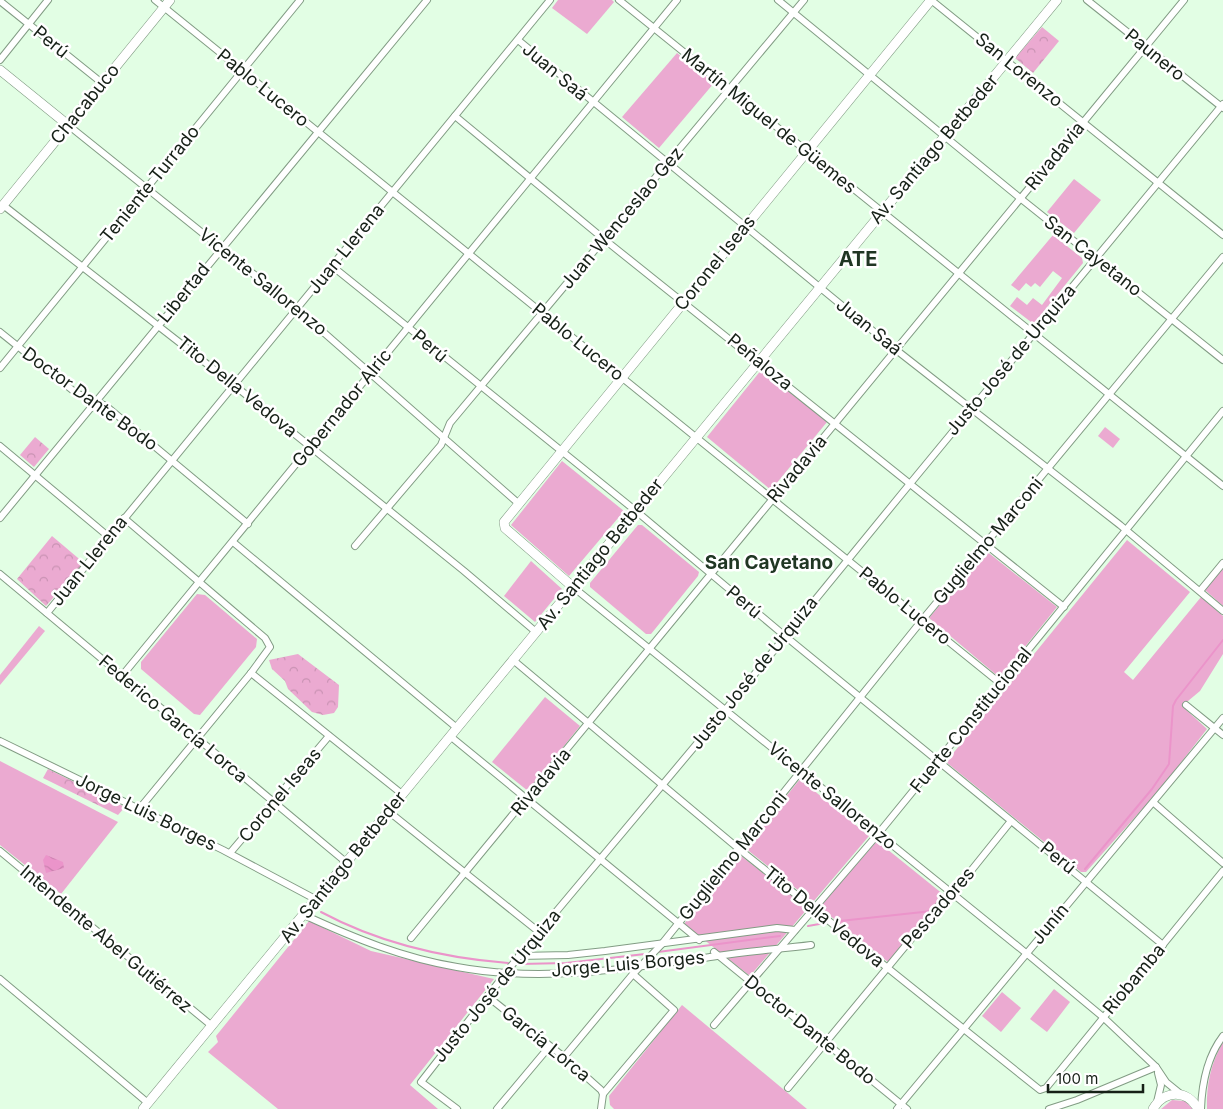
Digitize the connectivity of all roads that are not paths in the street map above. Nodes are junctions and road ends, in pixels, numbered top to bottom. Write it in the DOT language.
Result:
graph roads {
  1 [pos="48,0"];
  2 [pos="155,0"];
  3 [pos="300,0"];
  4 [pos="427,0"];
  5 [pos="550,0"];
  6 [pos="619,0"];
  7 [pos="677,0"];
  8 [pos="778,0"];
  9 [pos="804,0"];
  10 [pos="931,0"];
  11 [pos="1057,0"];
  12 [pos="1087,0"];
  13 [pos="1184,0"];
  14 [pos="0,1"];
  15 [pos="167,4"];
  16 [pos="794,12"];
  17 [pos="29,24"];
  18 [pos="654,28"];
  19 [pos="518,40"];
  20 [pos="1145,47"];
  21 [pos="0,60"];
  22 [pos="1008,60"];
  23 [pos="0,70"];
  24 [pos="242,70"];
  25 [pos="870,74"];
  26 [pos="102,83"];
  27 [pos="730,89"];
  28 [pos="592,103"];
  29 [pos="1222,107"];
  30 [pos="455,116"];
  31 [pos="1083,121"];
  32 [pos="68,125"];
  33 [pos="318,133"];
  34 [pos="944,136"];
  35 [pos="806,151"];
  36 [pos="668,164"];
  37 [pos="530,178"];
  38 [pos="1158,183"];
  39 [pos="146,187"];
  40 [pos="392,192"];
  41 [pos="1020,198"];
  42 [pos="2,207"];
  43 [pos="881,212"];
  44 [pos="745,226"];
  45 [pos="1223,235"];
  46 [pos="605,240"];
  47 [pos="220,248"];
  48 [pos="468,254"];
  49 [pos="1223,257"];
  50 [pos="1096,259"];
  51 [pos="332,266"];
  52 [pos="81,267"];
  53 [pos="958,273"];
  54 [pos="819,287"];
  55 [pos="684,302"];
  56 [pos="297,309"];
  57 [pos="542,314"];
  58 [pos="1173,318"];
  59 [pos="157,326"];
  60 [pos="408,327"];
  61 [pos="0,332"];
  62 [pos="1033,334"];
  63 [pos="18,346"];
  64 [pos="895,349"];
  65 [pos="758,360"];
  66 [pos="1223,360"];
  67 [pos="0,368"];
  68 [pos="371,372"];
  69 [pos="622,378"];
  70 [pos="234,385"];
  71 [pos="481,388"];
  72 [pos="1109,395"];
  73 [pos="97,401"];
  74 [pos="972,409"];
  75 [pos="1223,411"];
  76 [pos="836,423"];
  77 [pos="696,436"];
  78 [pos="444,437"];
  79 [pos="0,446"];
  80 [pos="310,447"];
  81 [pos="561,451"];
  82 [pos="1186,457"];
  83 [pos="172,460"];
  84 [pos="1048,468"];
  85 [pos="34,476"];
  86 [pos="909,484"];
  87 [pos="1223,486"];
  88 [pos="773,498"];
  89 [pos="518,503"];
  90 [pos="388,508"];
  91 [pos="636,511"];
  92 [pos="0,518"];
  93 [pos="124,518"];
  94 [pos="248,524"];
  95 [pos="504,528"];
  96 [pos="1127,530"];
  97 [pos="109,537"];
  98 [pos="233,542"];
  99 [pos="985,544"];
  100 [pos="354,546"];
  101 [pos="847,559"];
  102 [pos="1223,563"];
  103 [pos="0,574"];
  104 [pos="709,574"];
  105 [pos="200,581"];
  106 [pos="573,587"];
  107 [pos="1200,592"];
  108 [pos="1064,607"];
  109 [pos="1223,611"];
  110 [pos="47,613"];
  111 [pos="923,619"];
  112 [pos="536,632"];
  113 [pos="785,636"];
  114 [pos="650,649"];
  115 [pos="513,660"];
  116 [pos="251,673"];
  117 [pos="121,677"];
  118 [pos="1001,684"];
  119 [pos="861,697"];
  120 [pos="1186,705"];
  121 [pos="726,709"];
  122 [pos="1223,718"];
  123 [pos="590,724"];
  124 [pos="457,728"];
  125 [pos="1215,728"];
  126 [pos="1223,735"];
  127 [pos="329,736"];
  128 [pos="450,736"];
  129 [pos="197,740"];
  130 [pos="0,741"];
  131 [pos="938,761"];
  132 [pos="801,772"];
  133 [pos="663,785"];
  134 [pos="402,794"];
  135 [pos="527,798"];
  136 [pos="274,803"];
  137 [pos="1154,803"];
  138 [pos="140,808"];
  139 [pos="388,811"];
  140 [pos="1012,820"];
  141 [pos="878,834"];
  142 [pos="739,849"];
  143 [pos="0,851"];
  144 [pos="230,853"];
  145 [pos="601,858"];
  146 [pos="347,863"];
  147 [pos="1223,863"];
  148 [pos="1223,871"];
  149 [pos="465,873"];
  150 [pos="1087,881"];
  151 [pos="950,892"];
  152 [pos="316,900"];
  153 [pos="814,907"];
  154 [pos="304,915"];
  155 [pos="679,924"];
  156 [pos="795,930"];
  157 [pos="539,932"];
  158 [pos="411,938"];
  159 [pos="699,940"];
  160 [pos="1163,944"];
  161 [pos="661,945"];
  162 [pos="812,945"];
  163 [pos="779,949"];
  164 [pos="1026,953"];
  165 [pos="717,954"];
  166 [pos="519,956"];
  167 [pos="642,967"];
  168 [pos="887,968"];
  169 [pos="505,973"];
  170 [pos="633,974"];
  171 [pos="0,979"];
  172 [pos="750,982"];
  173 [pos="487,996"];
  174 [pos="1103,1017"];
  175 [pos="714,1025"];
  176 [pos="212,1026"];
  177 [pos="964,1029"];
  178 [pos="1223,1036"];
  179 [pos="825,1043"];
  180 [pos="549,1047"];
  181 [pos="564,1057"];
  182 [pos="1156,1067"];
  183 [pos="788,1088"];
  184 [pos="1046,1088"];
  185 [pos="603,1094"];
  186 [pos="1183,1095"];
  187 [pos="145,1106"];
  188 [pos="1155,1106"];
  189 [pos="902,1107"];
  190 [pos="457,1109"];
  191 [pos="497,1109"];
  192 [pos="601,1109"];
  193 [pos="1049,1109"];
  194 [pos="1199,1109"];
  1 -- 17 [label="street"];
  2 -- 15 [label="street, Pablo Lucero"];
  3 -- 24 [label="street, Teniente Turrado"];
  4 -- 33 [label="street, Libertad"];
  5 -- 19 [label="street, Juan Llerena"];
  6 -- 18 [label="street, Martín Miguel de Güemes"];
  7 -- 18 [label="street, Gobernador Alric"];
  8 -- 16 [label="street, San Cayetano"];
  9 -- 16 [label="street, Juan Wenceslao Gez"];
  10 -- 22 [label="street, San Lorenzo"];
  10 -- 25 [label="main road, Coronel Iseas"];
  11 -- 22 [label="main road, Av. Santiago Betbeder"];
  12 -- 20 [label="street, Paunero"];
  13 -- 20 [label="street, Rivadavia"];
  14 -- 17 [label="street, Perú"];
  15 -- 24 [label="street, Pablo Lucero"];
  15 -- 26 [label="main road, Chacabuco"];
  16 -- 25 [label="street, San Cayetano"];
  16 -- 27 [label="street, Juan Wenceslao Gez"];
  17 -- 21 [label="street"];
  17 -- 26 [label="street, Perú"];
  18 -- 27 [label="street, Martín Miguel de Güemes"];
  18 -- 28 [label="street, Gobernador Alric"];
  19 -- 28 [label="street, Juan Saá"];
  19 -- 30 [label="street, Juan Llerena"];
  20 -- 29 [label="street, Paunero"];
  20 -- 31 [label="street, Rivadavia"];
  22 -- 31 [label="street, San Lorenzo"];
  22 -- 34 [label="main road, Av. Santiago Betbeder"];
  23 -- 32 [label="main road, Vicente Sallorenzo"];
  24 -- 33 [label="street, Pablo Lucero"];
  24 -- 39 [label="street, Teniente Turrado"];
  25 -- 34 [label="street, San Cayetano"];
  25 -- 35 [label="main road, Coronel Iseas"];
  26 -- 32 [label="main road, Chacabuco"];
  27 -- 35 [label="street, Martín Miguel de Güemes"];
  27 -- 36 [label="street, Juan Wenceslao Gez"];
  28 -- 36 [label="street, Juan Saá"];
  28 -- 37 [label="street, Gobernador Alric"];
  29 -- 38 [label="street, Justo José de Urquiza"];
  30 -- 37 [label="street, Peñaloza"];
  30 -- 40 [label="street, Juan Llerena"];
  31 -- 38 [label="street, San Lorenzo"];
  31 -- 41 [label="street, Rivadavia"];
  32 -- 39 [label="street, Vicente Sallorenzo"];
  32 -- 42 [label="main road, Chacabuco"];
  33 -- 40 [label="street, Pablo Lucero"];
  33 -- 47 [label="street, Libertad"];
  34 -- 41 [label="street, San Cayetano"];
  34 -- 43 [label="main road, Av. Santiago Betbeder"];
  35 -- 43 [label="street, Martín Miguel de Güemes"];
  35 -- 44 [label="main road, Coronel Iseas"];
  36 -- 44 [label="street, Juan Saá"];
  36 -- 46 [label="street, Juan Wenceslao Gez"];
  37 -- 46 [label="street, Peñaloza"];
  37 -- 48 [label="street, Gobernador Alric"];
  38 -- 45 [label="street, San Lorenzo"];
  38 -- 50 [label="street, Justo José de Urquiza"];
  39 -- 47 [label="street, Vicente Sallorenzo"];
  39 -- 52 [label="street, Teniente Turrado"];
  40 -- 48 [label="street, Pablo Lucero"];
  40 -- 51 [label="street, Juan Llerena"];
  41 -- 50 [label="street, San Cayetano"];
  41 -- 53 [label="street, Rivadavia"];
  42 -- 52 [label="street, Tito Della Vedova"];
  43 -- 53 [label="street, Martín Miguel de Güemes"];
  43 -- 54 [label="main road, Av. Santiago Betbeder"];
  44 -- 54 [label="street, Juan Saá"];
  44 -- 55 [label="main road, Coronel Iseas"];
  46 -- 55 [label="street, Peñaloza"];
  46 -- 57 [label="street, Juan Wenceslao Gez"];
  47 -- 56 [label="street, Vicente Sallorenzo"];
  47 -- 59 [label="street, Libertad"];
  48 -- 57 [label="street, Pablo Lucero"];
  48 -- 60 [label="street, Gobernador Alric"];
  49 -- 58 [label="street, Guglielmo Marconi"];
  50 -- 58 [label="street, San Cayetano"];
  50 -- 62 [label="street, Justo José de Urquiza"];
  51 -- 56 [label="street, Juan Llerena"];
  51 -- 60 [label="street, Perú"];
  52 -- 59 [label="street, Tito Della Vedova"];
  52 -- 63 [label="street, Teniente Turrado"];
  53 -- 62 [label="street, Martín Miguel de Güemes"];
  53 -- 64 [label="street, Rivadavia"];
  54 -- 64 [label="street, Juan Saá"];
  54 -- 65 [label="main road, Av. Santiago Betbeder"];
  55 -- 65 [label="street, Peñaloza"];
  55 -- 69 [label="main road, Coronel Iseas"];
  56 -- 68 [label="street, Vicente Sallorenzo"];
  56 -- 70 [label="street, Juan Llerena"];
  57 -- 69 [label="street, Pablo Lucero"];
  57 -- 71 [label="street, Juan Wenceslao Gez"];
  58 -- 66 [label="street, San Cayetano"];
  58 -- 72 [label="street, Guglielmo Marconi"];
  59 -- 70 [label="street, Tito Della Vedova"];
  59 -- 73 [label="street, Libertad"];
  60 -- 68 [label="street, Gobernador Alric"];
  60 -- 71 [label="street, Perú"];
  61 -- 63 [label="street, Doctor Dante Bodo"];
  62 -- 72 [label="street, Martín Miguel de Güemes"];
  62 -- 74 [label="street, Justo José de Urquiza"];
  63 -- 67 [label="street, Teniente Turrado"];
  63 -- 73 [label="street, Doctor Dante Bodo"];
  64 -- 74 [label="street, Juan Saá"];
  64 -- 76 [label="street, Rivadavia"];
  65 -- 76 [label="street, Peñaloza"];
  65 -- 77 [label="main road, Av. Santiago Betbeder"];
  68 -- 78 [label="street, Vicente Sallorenzo"];
  68 -- 80 [label="street, Gobernador Alric"];
  69 -- 77 [label="street, Pablo Lucero"];
  69 -- 81 [label="main road, Coronel Iseas"];
  70 -- 80 [label="street, Tito Della Vedova"];
  70 -- 83 [label="street, Juan Llerena"];
  71 -- 78 [label="street, Juan Wenceslao Gez"];
  71 -- 81 [label="street, Perú"];
  72 -- 82 [label="street, Martín Miguel de Güemes"];
  72 -- 84 [label="street, Guglielmo Marconi"];
  73 -- 83 [label="street, Doctor Dante Bodo"];
  73 -- 85 [label="street, Libertad"];
  74 -- 84 [label="street, Juan Saá"];
  74 -- 86 [label="street, Justo José de Urquiza"];
  75 -- 82 [label="street, Fuerte Constitucional"];
  76 -- 86 [label="street, Peñaloza"];
  76 -- 88 [label="street, Rivadavia"];
  77 -- 88 [label="street, Pablo Lucero"];
  77 -- 91 [label="main road, Av. Santiago Betbeder"];
  78 -- 89 [label="street, Vicente Sallorenzo"];
  78 -- 90 [label="street, Juan Wenceslao Gez"];
  79 -- 85 [label="street"];
  80 -- 90 [label="street, Tito Della Vedova"];
  80 -- 94 [label="street, Gobernador Alric"];
  81 -- 89 [label="main road, Coronel Iseas"];
  81 -- 91 [label="street, Perú"];
  82 -- 87 [label="street, Martín Miguel de Güemes"];
  82 -- 96 [label="street, Fuerte Constitucional"];
  83 -- 93 [label="street, Juan Llerena"];
  83 -- 94 [label="street, Doctor Dante Bodo"];
  84 -- 96 [label="street, Juan Saá"];
  84 -- 99 [label="street, Guglielmo Marconi"];
  85 -- 92 [label="street, Libertad"];
  85 -- 97 [label="street"];
  86 -- 99 [label="street, Peñaloza"];
  86 -- 101 [label="street, Justo José de Urquiza"];
  88 -- 101 [label="street, Pablo Lucero"];
  88 -- 104 [label="street, Rivadavia"];
  89 -- 95 [label="main road, Coronel Iseas"];
  90 -- 100 [label="street, Juan Wenceslao Gez"];
  90 -- 112 [label="street, Tito Della Vedova"];
  91 -- 104 [label="street, Perú"];
  91 -- 106 [label="main road, Av. Santiago Betbeder"];
  93 -- 97 [label="street, Juan Llerena"];
  93 -- 105 [label="street"];
  94 -- 98 [label="street, Gobernador Alric"];
  95 -- 106 [label="main road, Vicente Sallorenzo"];
  96 -- 107 [label="street, Juan Saá"];
  96 -- 108 [label="street, Fuerte Constitucional"];
  97 -- 110 [label="street, Juan Llerena"];
  98 -- 105 [label="street, Gobernador Alric"];
  98 -- 124 [label="street"];
  99 -- 108 [label="street, Peñaloza"];
  99 -- 111 [label="street, Guglielmo Marconi"];
  101 -- 111 [label="street, Pablo Lucero"];
  101 -- 113 [label="street, Justo José de Urquiza"];
  102 -- 107 [label="street"];
  103 -- 110 [label="street, Federico García Lorca"];
  104 -- 113 [label="street, Perú"];
  104 -- 114 [label="street, Rivadavia"];
  105 -- 116 [label="street"];
  105 -- 117 [label="street, Gobernador Alric"];
  106 -- 112 [label="main road, Av. Santiago Betbeder"];
  106 -- 114 [label="street, Vicente Sallorenzo"];
  107 -- 109 [label="street, Juan Saá"];
  108 -- 118 [label="street, Fuerte Constitucional"];
  110 -- 117 [label="street, Federico García Lorca"];
  111 -- 118 [label="street, Pablo Lucero"];
  111 -- 119 [label="street, Guglielmo Marconi"];
  112 -- 115 [label="main road, Av. Santiago Betbeder"];
  113 -- 119 [label="street, Perú"];
  113 -- 121 [label="street, Justo José de Urquiza"];
  114 -- 121 [label="street, Vicente Sallorenzo"];
  114 -- 123 [label="street, Rivadavia"];
  115 -- 123 [label="street, Tito Della Vedova"];
  115 -- 124 [label="main road, Av. Santiago Betbeder"];
  116 -- 127 [label="street"];
  116 -- 129 [label="street"];
  117 -- 129 [label="street, Federico García Lorca"];
  118 -- 131 [label="street, Fuerte Constitucional"];
  119 -- 131 [label="street, Perú"];
  119 -- 132 [label="street, Guglielmo Marconi"];
  120 -- 125 [label="street"];
  121 -- 132 [label="street, Vicente Sallorenzo"];
  121 -- 133 [label="street, Justo José de Urquiza"];
  122 -- 125 [label="street, Junín"];
  123 -- 133 [label="street, Tito Della Vedova"];
  123 -- 135 [label="street, Rivadavia"];
  124 -- 128 [label="main road, Av. Santiago Betbeder"];
  125 -- 126 [label="street"];
  125 -- 137 [label="street, Junín"];
  127 -- 134 [label="street"];
  127 -- 136 [label="street, Coronel Iseas"];
  128 -- 134 [label="main road, Av. Santiago Betbeder"];
  128 -- 135 [label="street"];
  129 -- 136 [label="street, Federico García Lorca"];
  129 -- 138 [label="street"];
  130 -- 138 [label="street, Jorge Luis Borges"];
  131 -- 140 [label="street, Perú"];
  131 -- 141 [label="street, Fuerte Constitucional"];
  132 -- 141 [label="street, Vicente Sallorenzo"];
  132 -- 142 [label="street, Guglielmo Marconi"];
  133 -- 142 [label="street, Tito Della Vedova"];
  133 -- 145 [label="street, Justo José de Urquiza"];
  134 -- 139 [label="main road, Av. Santiago Betbeder"];
  135 -- 145 [label="street"];
  135 -- 149 [label="street, Rivadavia"];
  136 -- 144 [label="street, Coronel Iseas"];
  136 -- 146 [label="street, Federico García Lorca"];
  137 -- 147 [label="street"];
  137 -- 150 [label="street, Junín"];
  138 -- 144 [label="street, Jorge Luis Borges"];
  139 -- 146 [label="main road, Av. Santiago Betbeder"];
  139 -- 149 [label="street"];
  140 -- 150 [label="street, Perú"];
  140 -- 151 [label="street, Pescadores"];
  141 -- 151 [label="street, Vicente Sallorenzo"];
  141 -- 153 [label="street, Fuerte Constitucional"];
  142 -- 153 [label="street, Tito Della Vedova"];
  142 -- 155 [label="street, Guglielmo Marconi"];
  143 -- 176 [label="street, Intendente Abel Gutiérrez"];
  144 -- 152 [label="street, Jorge Luis Borges"];
  145 -- 155 [label="street"];
  145 -- 157 [label="street, Justo José de Urquiza"];
  146 -- 152 [label="main road, Av. Santiago Betbeder"];
  148 -- 160 [label="street, Riobamba"];
  149 -- 157 [label="street"];
  149 -- 158 [label="street, Rivadavia"];
  150 -- 160 [label="street, Perú"];
  150 -- 164 [label="street, Junín"];
  151 -- 164 [label="street, Vicente Sallorenzo"];
  151 -- 168 [label="street, Pescadores"];
  152 -- 154 [label="main road, Av. Santiago Betbeder"];
  153 -- 156 [label="street, Fuerte Constitucional"];
  153 -- 168 [label="street, Tito Della Vedova"];
  154 -- 169 [label="street, Jorge Luis Borges"];
  154 -- 176 [label="main road, Av. Santiago Betbeder"];
  155 -- 159 [label="street"];
  155 -- 161 [label="street, Guglielmo Marconi"];
  156 -- 159 [label="street, Jorge Luis Borges"];
  156 -- 163 [label="street, Fuerte Constitucional"];
  157 -- 166 [label="street, Justo José de Urquiza"];
  159 -- 161 [label="street, Jorge Luis Borges"];
  160 -- 174 [label="street, Riobamba"];
  161 -- 166 [label="street, Jorge Luis Borges"];
  161 -- 167 [label="street, Guglielmo Marconi"];
  162 -- 163 [label="street, Jorge Luis Borges"];
  163 -- 165 [label="street, Jorge Luis Borges"];
  163 -- 172 [label="street, Fuerte Constitucional"];
  164 -- 174 [label="street, Vicente Sallorenzo"];
  164 -- 177 [label="street, Junín"];
  165 -- 167 [label="street, Jorge Luis Borges"];
  165 -- 172 [label="street, Doctor Dante Bodo"];
  166 -- 169 [label="street, Justo José de Urquiza"];
  167 -- 169 [label="street, Jorge Luis Borges"];
  167 -- 170 [label="street, Guglielmo Marconi"];
  168 -- 177 [label="street, Tito Della Vedova"];
  168 -- 179 [label="street, Pescadores"];
  169 -- 173 [label="street, Justo José de Urquiza"];
  170 -- 181 [label="street, Guglielmo Marconi"];
  170 -- 185 [label="street"];
  171 -- 187 [label="street"];
  172 -- 175 [label="street, Fuerte Constitucional"];
  172 -- 179 [label="street, Doctor Dante Bodo"];
  173 -- 180 [label="street, García Lorca"];
  173 -- 190 [label="street, Justo José de Urquiza"];
  174 -- 182 [label="street, Vicente Sallorenzo"];
  174 -- 184 [label="street, Riobamba"];
  176 -- 187 [label="main road, Av. Santiago Betbeder"];
  177 -- 184 [label="street, Tito Della Vedova"];
  177 -- 189 [label="street, Junín"];
  178 -- 194 [label="street"];
  179 -- 183 [label="street, Pescadores"];
  179 -- 189 [label="street, Doctor Dante Bodo"];
  180 -- 181 [label="street, García Lorca"];
  180 -- 191 [label="street"];
  181 -- 185 [label="street, García Lorca"];
  182 -- 186 [label="street, Vicente Sallorenzo"];
  182 -- 188 [label="street"];
  182 -- 193 [label="street"];
  185 -- 192 [label="street"];
  186 -- 188 [label="main road"];
  186 -- 194 [label="main road"];
}
